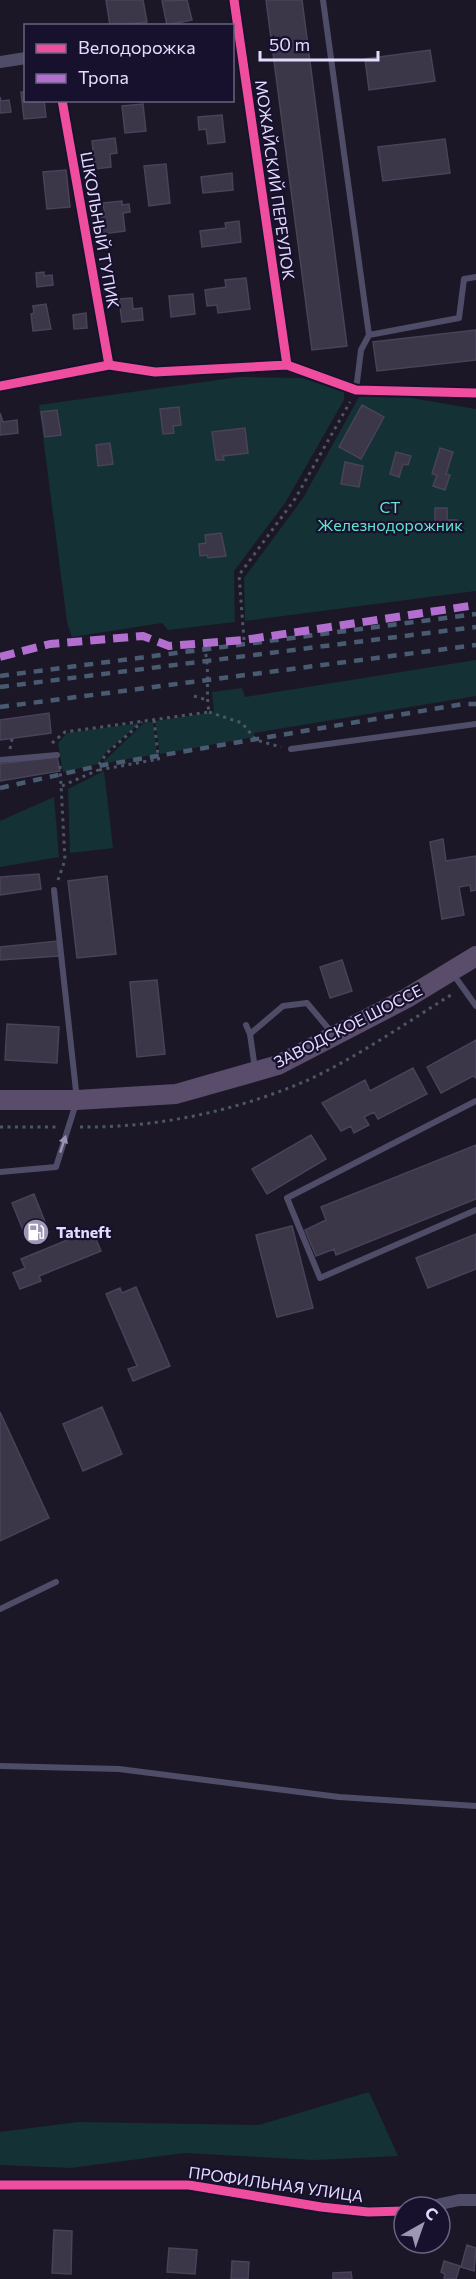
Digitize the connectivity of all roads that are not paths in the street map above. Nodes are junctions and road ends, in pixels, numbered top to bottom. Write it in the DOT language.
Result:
graph roads {
  1 [pos="234,0"];
  2 [pos="323,0"];
  3 [pos="231,24"];
  4 [pos="234,43"];
  5 [pos="24,58"];
  6 [pos="0,62"];
  7 [pos="62,102"];
  8 [pos="476,278"];
  9 [pos="369,335"];
  10 [pos="109,365"];
  11 [pos="287,365"];
  12 [pos="0,386"];
  13 [pos="356,390"];
  14 [pos="476,393"];
  15 [pos="476,724"];
  16 [pos="291,750"];
  17 [pos="57,755"];
  18 [pos="0,759"];
  19 [pos="54,891"];
  20 [pos="476,956"];
  21 [pos="451,971"];
  22 [pos="476,1006"];
  23 [pos="246,1024"];
  24 [pos="250,1034"];
  25 [pos="335,1036"];
  26 [pos="255,1071"];
  27 [pos="0,1100"];
  28 [pos="77,1100"];
  29 [pos="476,1101"];
  30 [pos="0,1172"];
  31 [pos="476,1210"];
  32 [pos="56,1582"];
  33 [pos="0,1609"];
  34 [pos="0,1766"];
  35 [pos="476,1806"];
  36 [pos="0,2185"];
  37 [pos="476,2200"];
  38 [pos="452,2202"];
  39 [pos="392,2211"];
  1 -- 3 [label="street, МОЖАЙСКИЙ ПЕРЕУЛОК"];
  2 -- 9 [label="lane"];
  4 -- 11 [label="street, МОЖАЙСКИЙ ПЕРЕУЛОК"];
  5 -- 6 [label="street"];
  7 -- 10 [label="street, ШКОЛЬНЫЙ ТУПИК"];
  8 -- 9 [label="lane"];
  9 -- 13 [label="lane"];
  10 -- 11 [label="street"];
  10 -- 12 [label="street"];
  11 -- 13 [label="street"];
  13 -- 14 [label="street"];
  15 -- 16 [label="lane"];
  17 -- 18 [label="lane"];
  19 -- 28 [label="lane"];
  20 -- 21 [label="main road, ЗАВОДСКОЕ ШОССЕ"];
  21 -- 22 [label="lane"];
  21 -- 25 [label="main road, ЗАВОДСКОЕ ШОССЕ"];
  23 -- 24 [label="lane"];
  24 -- 25 [label="lane"];
  24 -- 26 [label="lane"];
  25 -- 26 [label="main road, ЗАВОДСКОЕ ШОССЕ"];
  26 -- 28 [label="main road, ЗАВОДСКОЕ ШОССЕ"];
  27 -- 28 [label="main road, ЗАВОДСКОЕ ШОССЕ"];
  30 -- 28 [label="lane, one-way"];
  29 -- 31 [label="lane"];
  32 -- 33 [label="lane"];
  34 -- 35 [label="lane"];
  36 -- 39 [label="street, ПРОФИЛЬНАЯ УЛИЦА"];
  37 -- 38 [label="street"];
}
